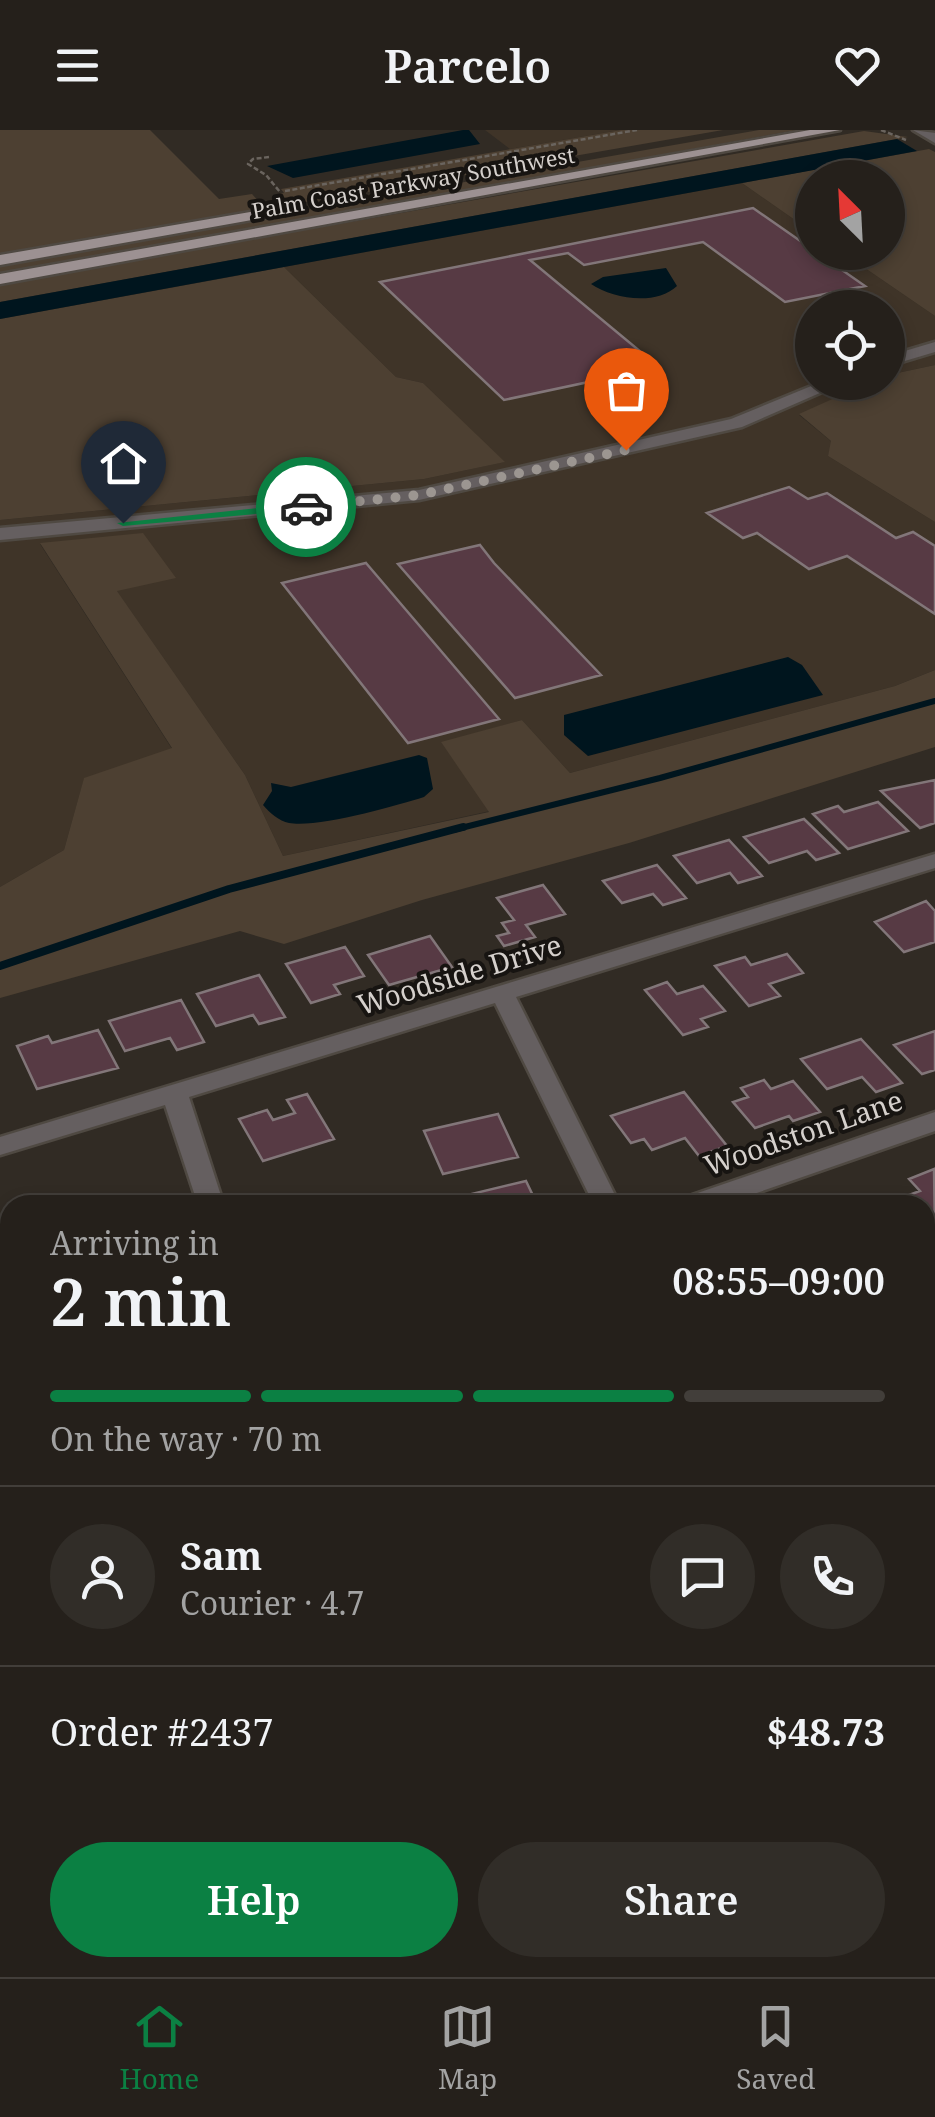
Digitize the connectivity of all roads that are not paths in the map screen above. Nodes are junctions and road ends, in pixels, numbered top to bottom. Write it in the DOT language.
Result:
graph roads {
  1 [pos="740,130"];
  2 [pos="833,130"];
  3 [pos="920,130"];
  4 [pos="935,138"];
  5 [pos="590,156"];
  6 [pos="308,206"];
  7 [pos="0,260"];
  8 [pos="0,278"];
  9 [pos="935,347"];
  10 [pos="905,358"];
  11 [pos="935,358"];
  12 [pos="905,362"];
  13 [pos="795,399"];
  14 [pos="0,534"];
  15 [pos="935,862"];
  16 [pos="502,993"];
  17 [pos="174,1092"];
  18 [pos="935,1121"];
  19 [pos="0,1146"];
  20 [pos="208,1195"];
  21 [pos="602,1195"];
  22 [pos="722,1195"];
  1 -- 5 [label="main road"];
  2 -- 8 [label="main road, Palm Coast Parkway Southwest"];
  3 -- 4 [label="street"];
  6 -- 7 [label="main road"];
  9 -- 10 [label="street"];
  11 -- 12 [label="street"];
  13 -- 14 [label="street"];
  15 -- 16 [label="street, Woodside Drive"];
  16 -- 17 [label="street, Woodside Drive"];
  16 -- 21 [label="street"];
  17 -- 19 [label="street, Woodside Drive"];
  17 -- 20 [label="street"];
  18 -- 22 [label="street, Woodston Lane"];
}
